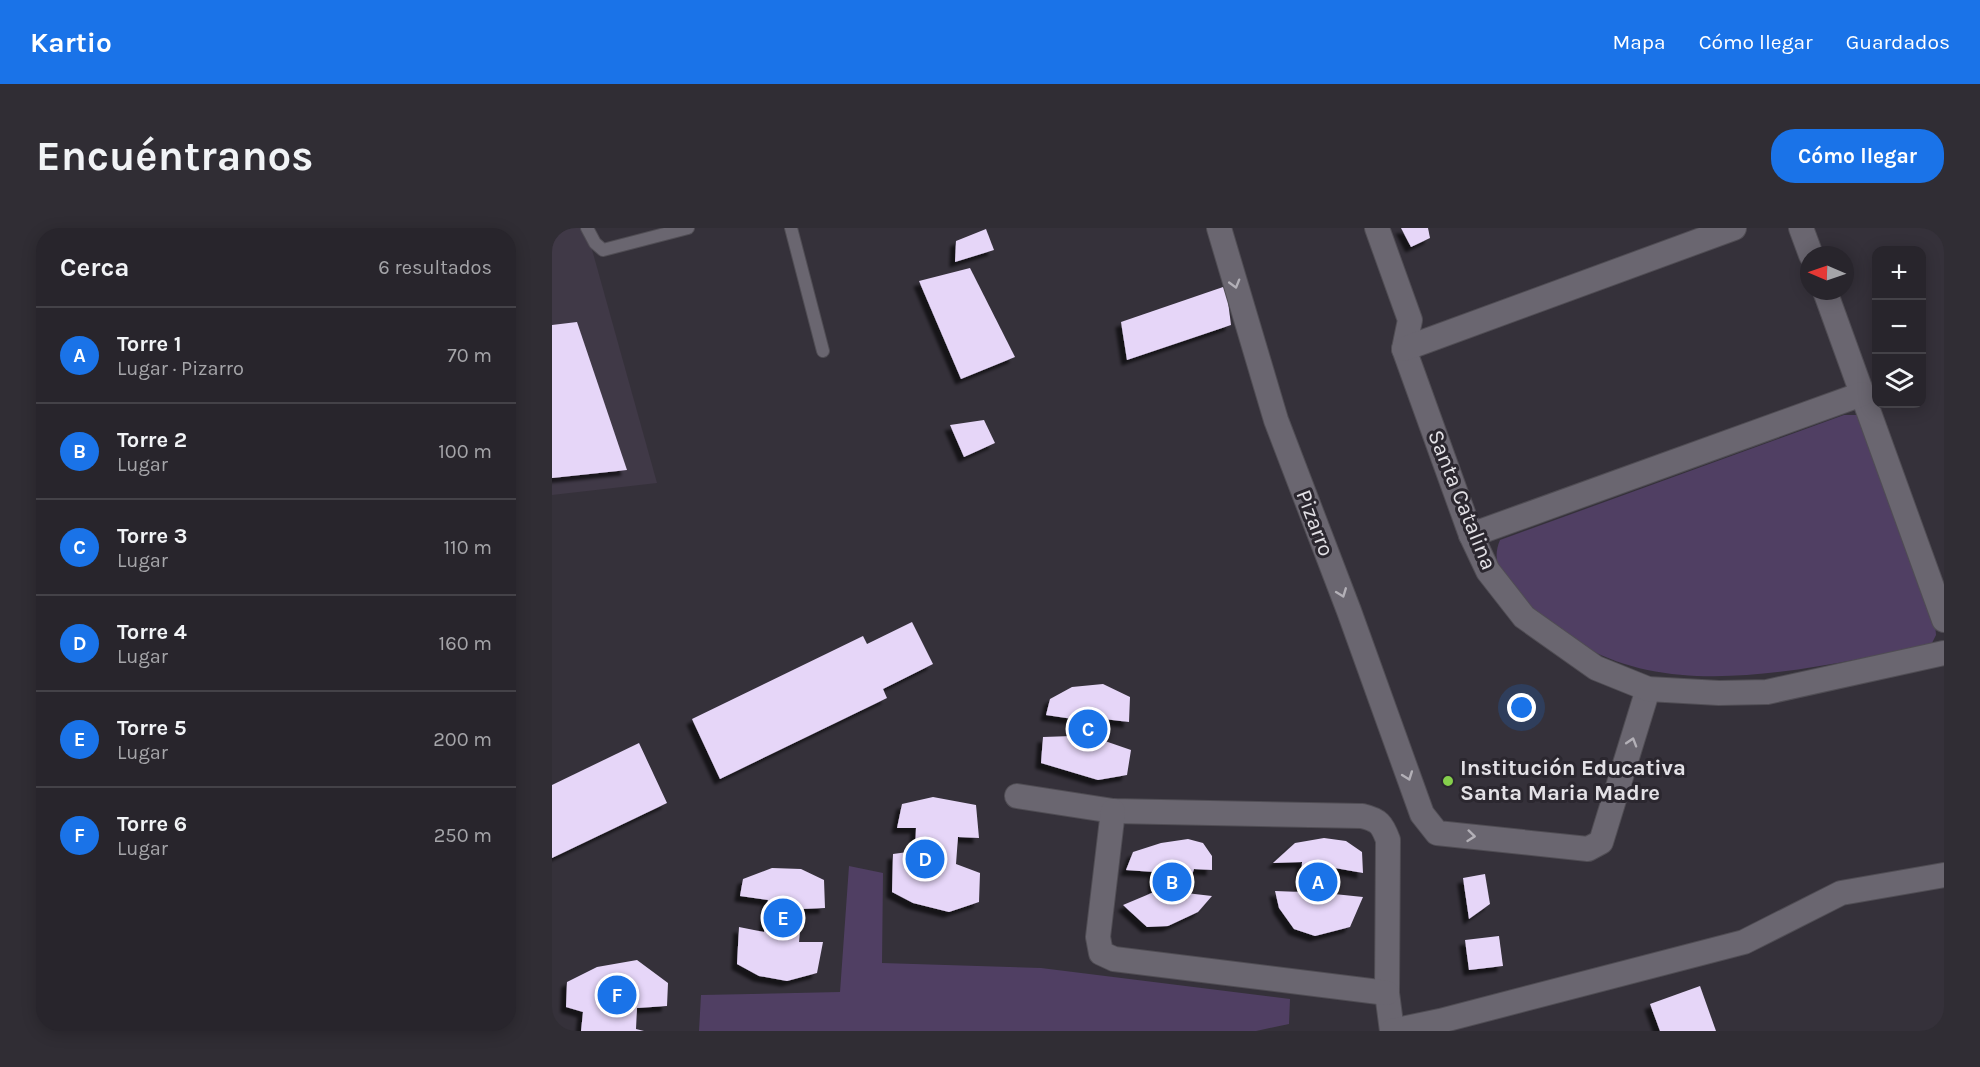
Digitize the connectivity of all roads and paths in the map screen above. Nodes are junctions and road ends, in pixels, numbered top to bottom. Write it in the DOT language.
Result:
graph roads {
  1 [pos="587,228"];
  2 [pos="688,228"];
  3 [pos="791,228"];
  4 [pos="1219,228"];
  5 [pos="1377,228"];
  6 [pos="1734,228"];
  7 [pos="1801,228"];
  8 [pos="1808,246"];
  9 [pos="1828,300"];
  10 [pos="1404,349"];
  11 [pos="823,351"];
  12 [pos="1863,394"];
  13 [pos="1471,535"];
  14 [pos="1944,620"];
  15 [pos="1944,653"];
  16 [pos="1648,689"];
  17 [pos="1017,796"];
  18 [pos="1113,811"];
  19 [pos="1944,875"];
  20 [pos="1387,993"];
  21 [pos="1392,1031"];
  1 -- 2 [label="lane"];
  3 -- 11 [label="lane"];
  4 -- 16 [label="street, Pizarro, one-way"];
  5 -- 10 [label="street"];
  6 -- 10 [label="street"];
  7 -- 8 [label="street"];
  9 -- 12 [label="street"];
  10 -- 13 [label="street, Santa Catalina"];
  12 -- 13 [label="street"];
  12 -- 14 [label="street"];
  13 -- 16 [label="street, Santa Catalina"];
  15 -- 16 [label="street, Santa Catalina"];
  17 -- 18 [label="street"];
  18 -- 20 [label="street"];
  18 -- 20 [label="street"];
  19 -- 21 [label="street"];
  20 -- 21 [label="street"];
}
